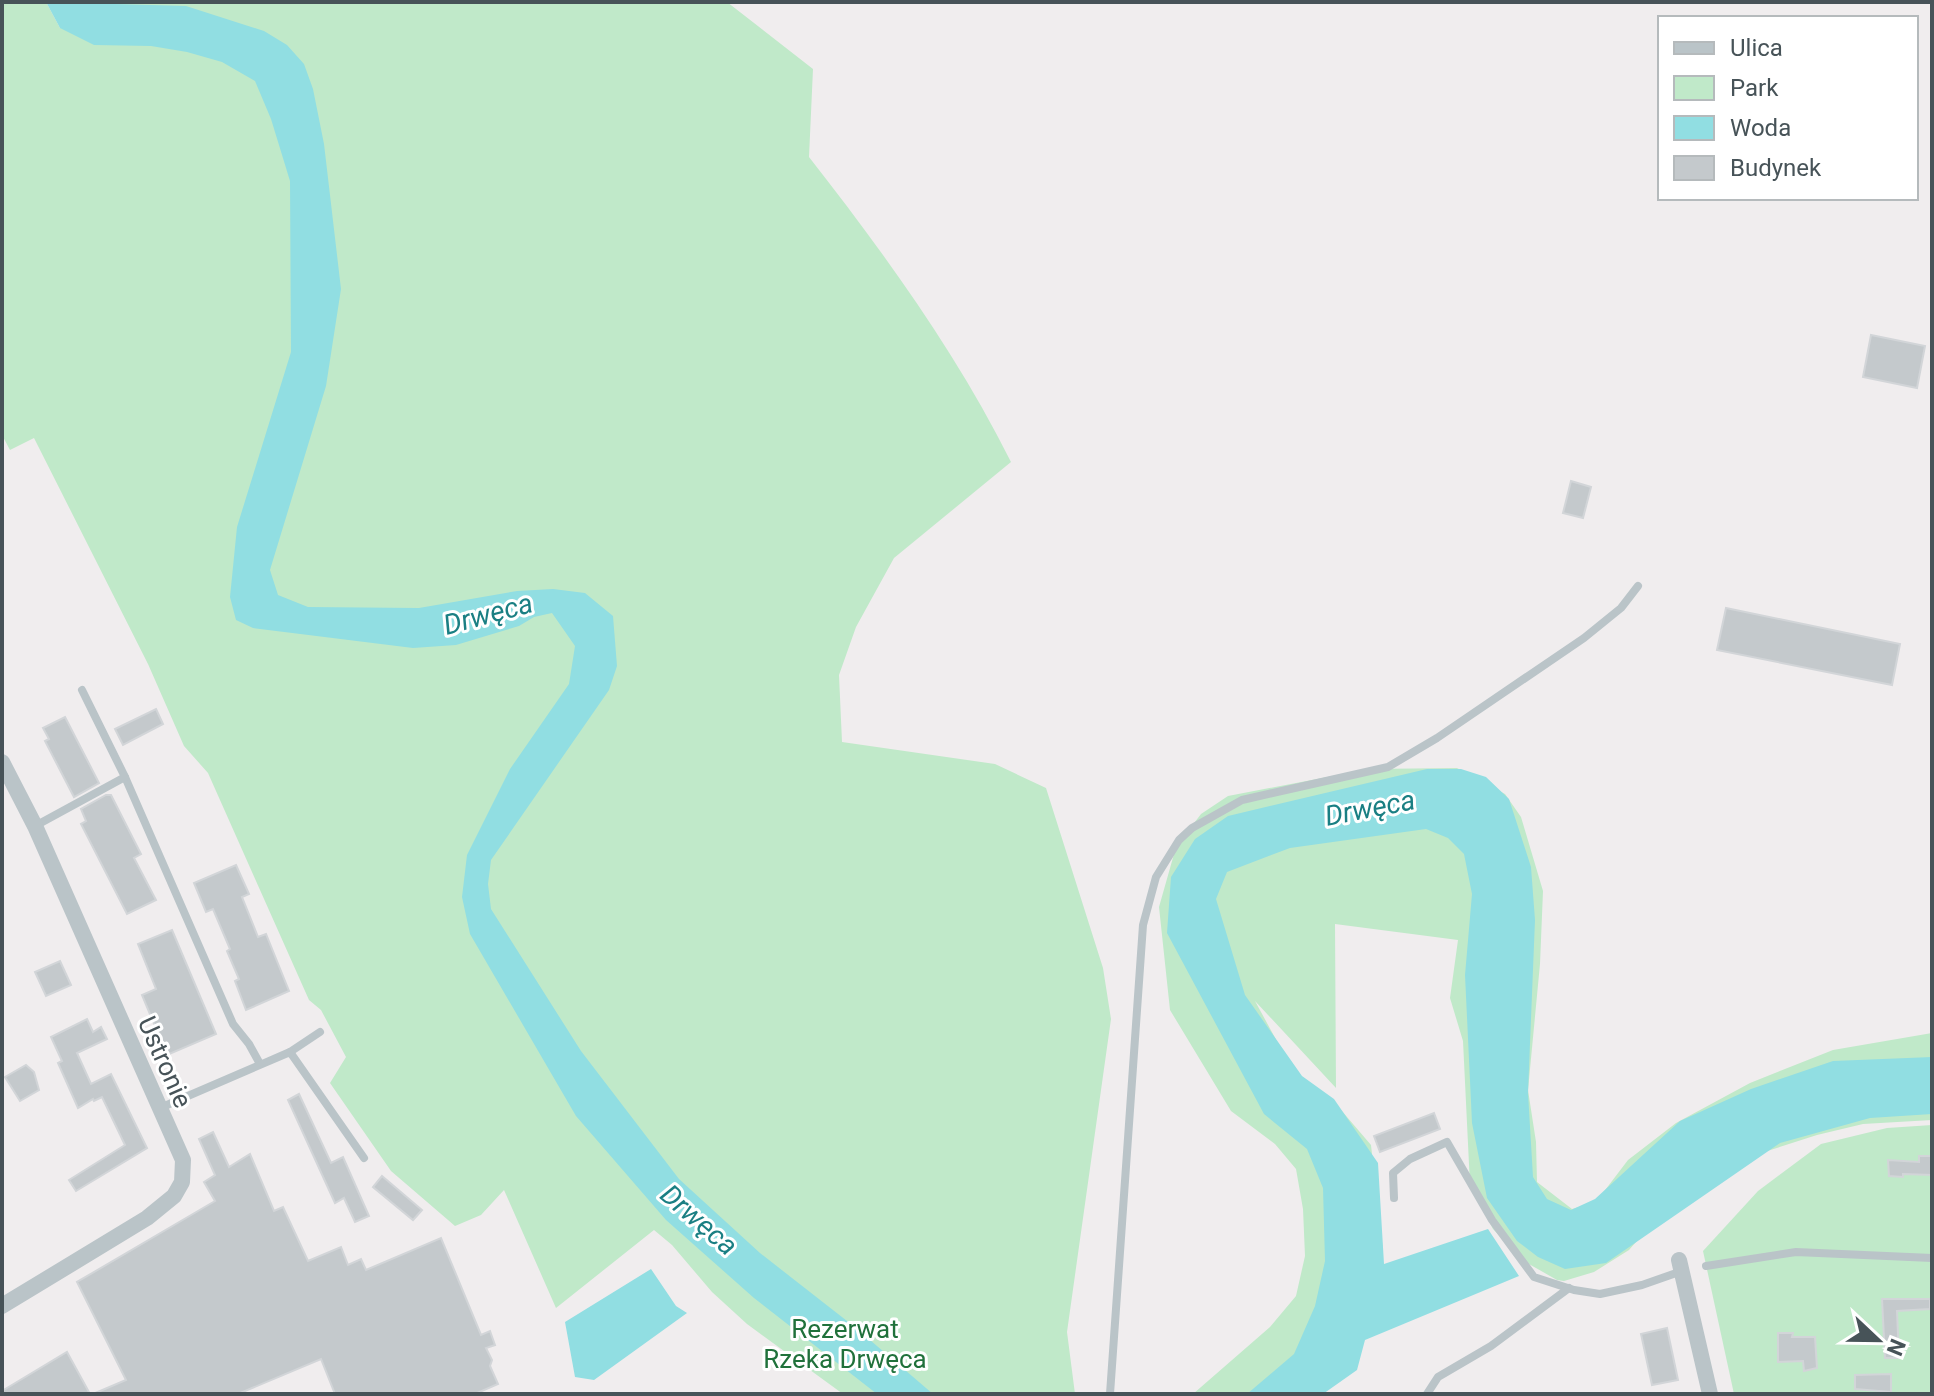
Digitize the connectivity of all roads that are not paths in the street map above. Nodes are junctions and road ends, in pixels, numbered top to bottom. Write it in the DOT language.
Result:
graph roads {
  1 [pos="1638,586"];
  2 [pos="82,690"];
  3 [pos="2,762"];
  4 [pos="125,777"];
  5 [pos="35,826"];
  6 [pos="320,1032"];
  7 [pos="290,1052"];
  8 [pos="260,1064"];
  9 [pos="160,1109"];
  10 [pos="364,1158"];
  11 [pos="1394,1198"];
  12 [pos="1932,1258"];
  13 [pos="1680,1266"];
  14 [pos="1706,1266"];
  15 [pos="1569,1288"];
  16 [pos="2,1306"];
  17 [pos="1110,1394"];
  18 [pos="1427,1394"];
  19 [pos="1710,1394"];
  1 -- 17 [label="lane"];
  2 -- 4 [label="lane"];
  3 -- 5 [label="street, Ustronie"];
  4 -- 5 [label="lane"];
  4 -- 8 [label="lane"];
  5 -- 9 [label="street, Ustronie"];
  6 -- 7 [label="lane"];
  7 -- 8 [label="lane"];
  7 -- 10 [label="lane"];
  8 -- 9 [label="lane"];
  9 -- 16 [label="street, Ustronie"];
  11 -- 15 [label="lane"];
  12 -- 14 [label="lane"];
  13 -- 15 [label="lane"];
  13 -- 19 [label="street"];
  15 -- 18 [label="lane"];
}
